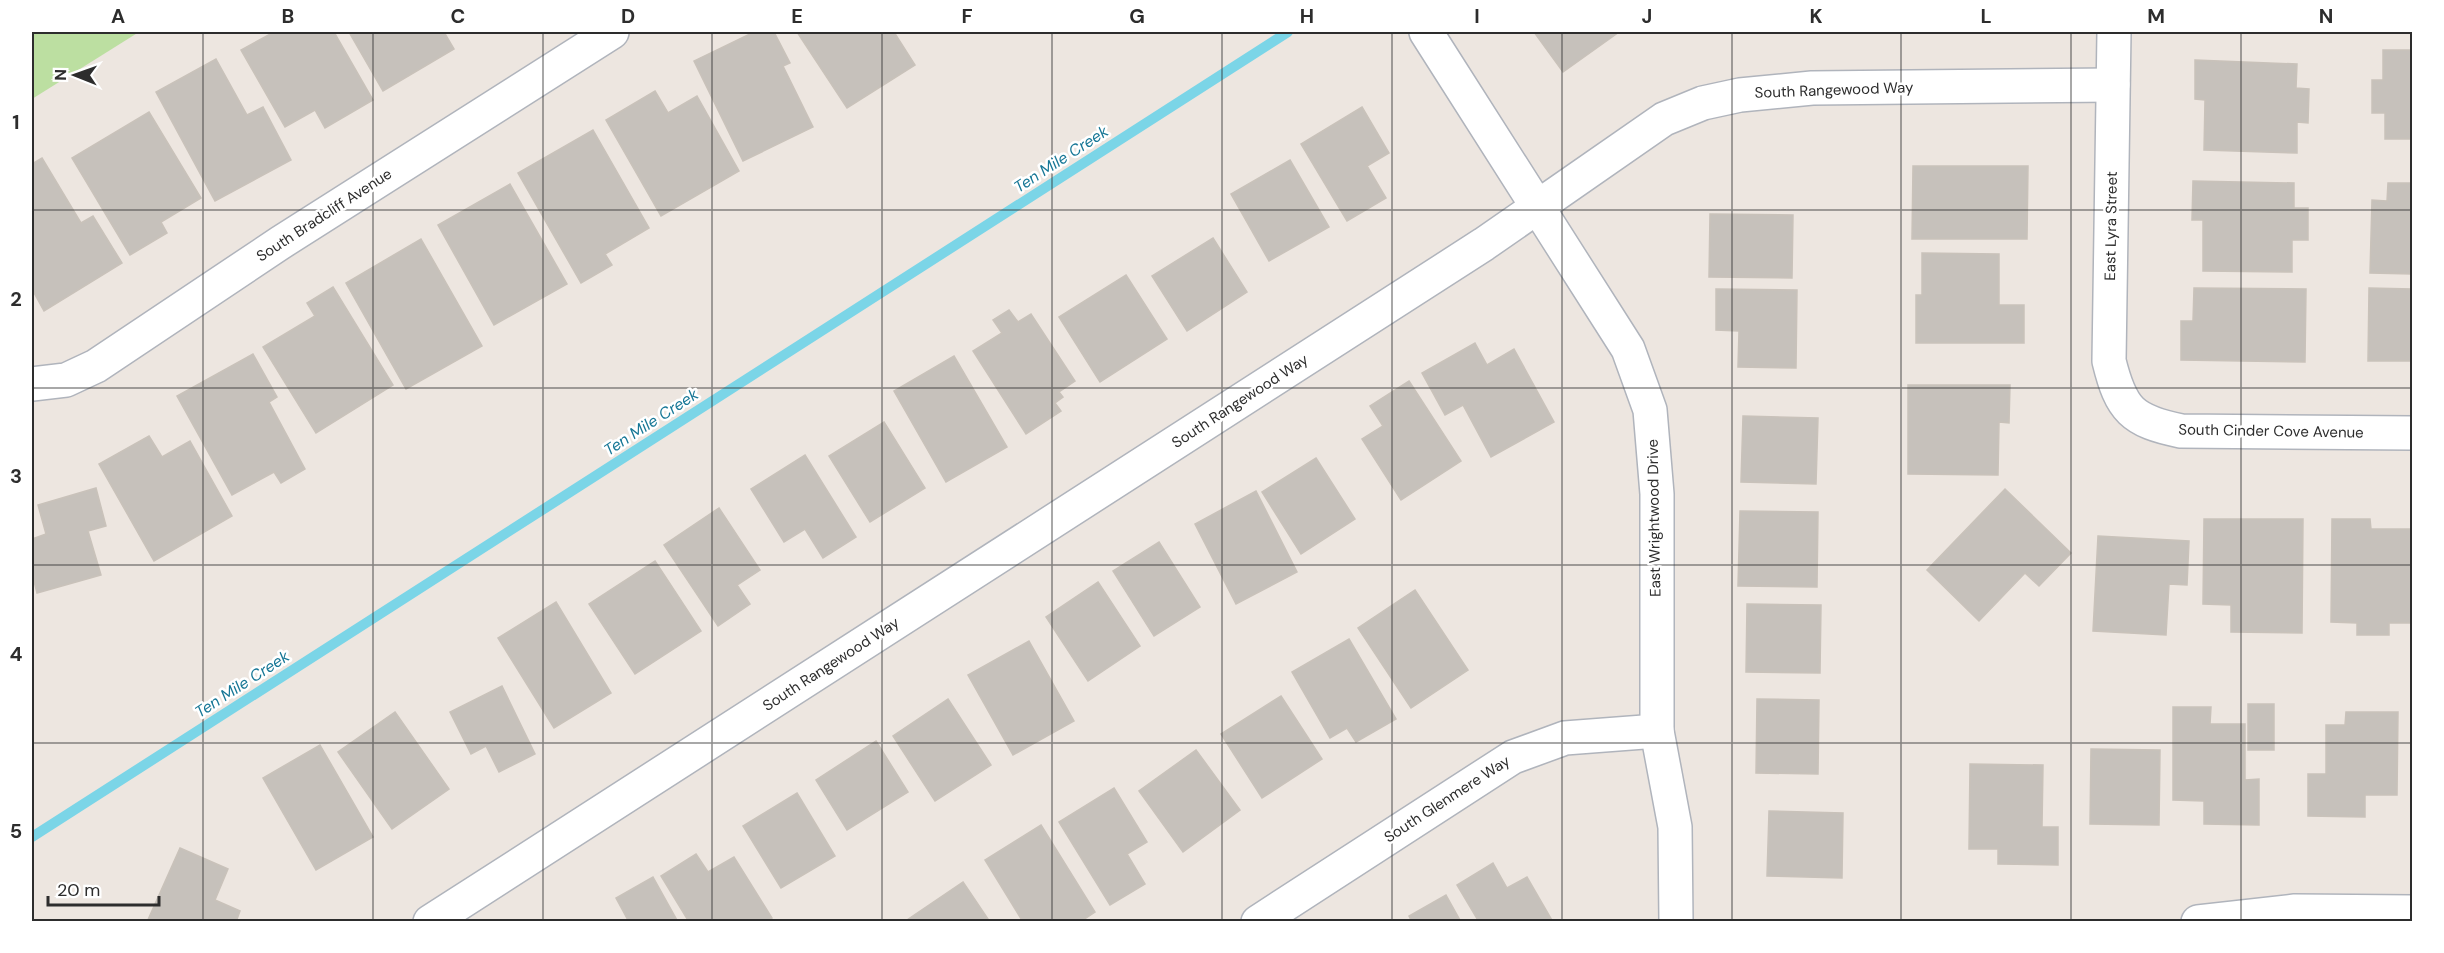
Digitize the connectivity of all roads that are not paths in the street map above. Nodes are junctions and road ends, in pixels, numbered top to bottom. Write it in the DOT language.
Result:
graph roads {
  1 [pos="612,32"];
  2 [pos="1426,32"];
  3 [pos="2114,32"];
  4 [pos="2113,85"];
  5 [pos="1537,206"];
  6 [pos="32,384"];
  7 [pos="2133,414"];
  8 [pos="2412,433"];
  9 [pos="1656,731"];
  10 [pos="2412,912"];
  11 [pos="430,921"];
  12 [pos="1258,921"];
  13 [pos="1676,921"];
  14 [pos="2198,921"];
  1 -- 6 [label="street, South Bradcliff Avenue"];
  2 -- 5 [label="street, East Wrightwood Drive"];
  3 -- 4 [label="street, East Lyra Street"];
  4 -- 5 [label="street, South Rangewood Way"];
  4 -- 7 [label="street, East Lyra Street"];
  5 -- 9 [label="street, East Wrightwood Drive"];
  5 -- 11 [label="street, South Rangewood Way"];
  7 -- 8 [label="street, South Cinder Cove Avenue"];
  9 -- 12 [label="street, South Glenmere Way"];
  9 -- 13 [label="street, East Wrightwood Drive"];
  10 -- 14 [label="street"];
}
